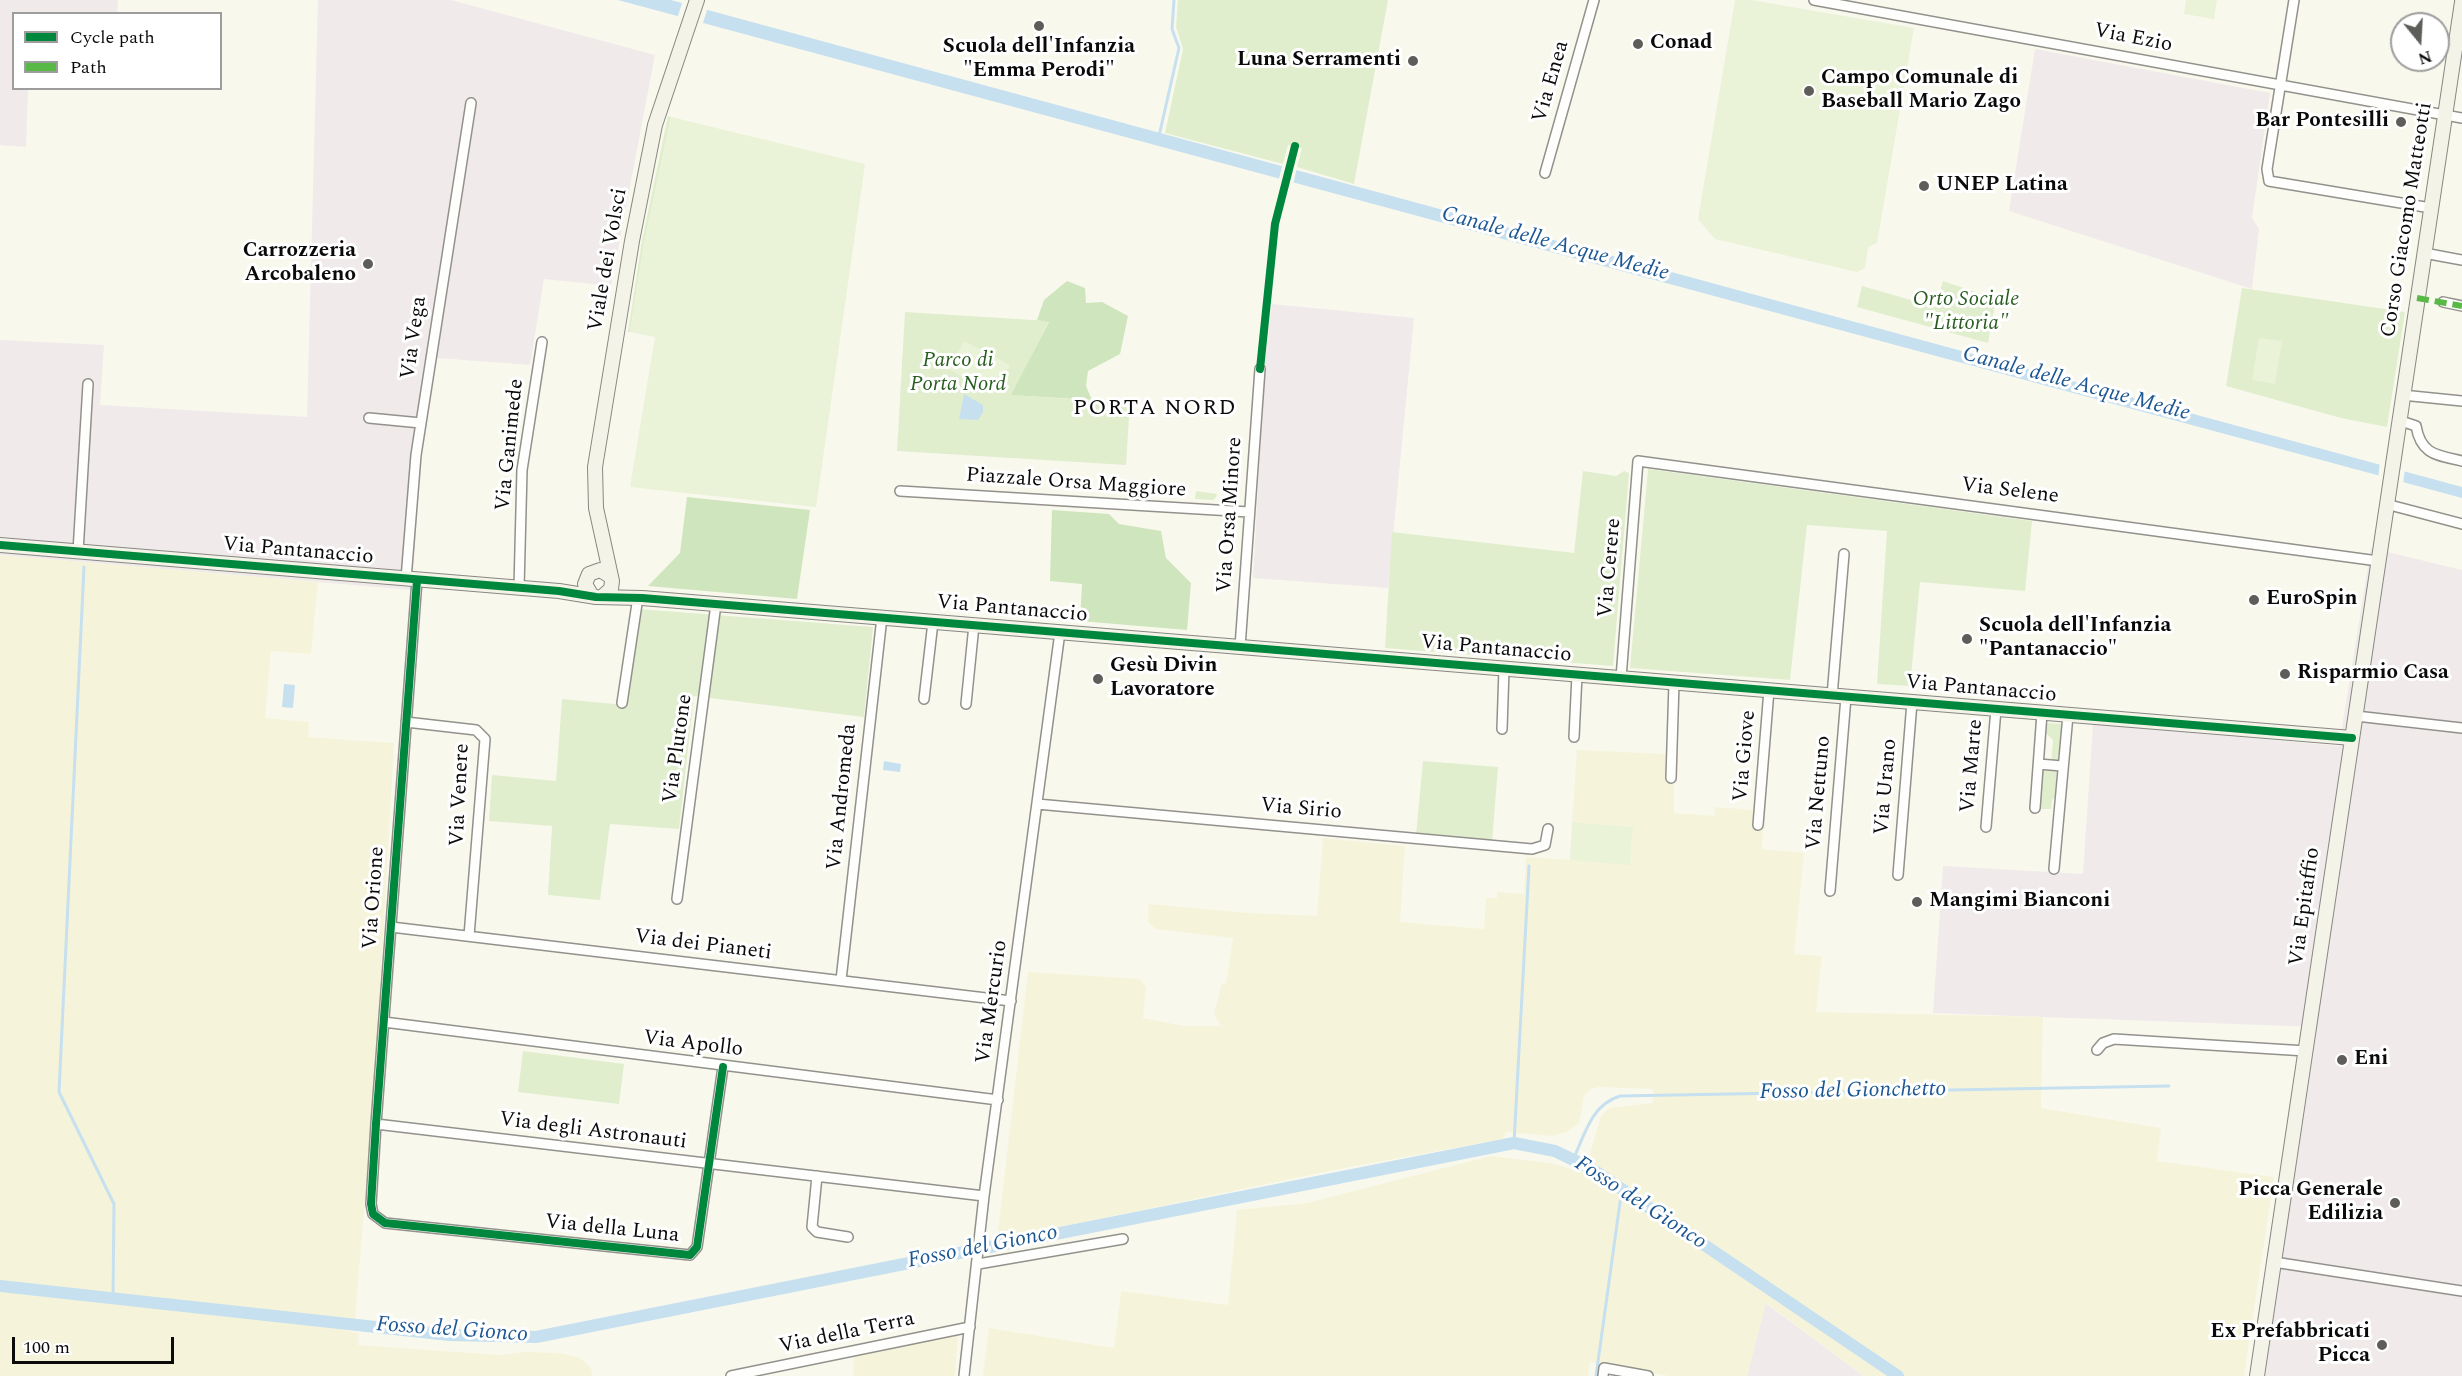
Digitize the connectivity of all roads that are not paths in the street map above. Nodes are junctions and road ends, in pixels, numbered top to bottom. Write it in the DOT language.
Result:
graph roads {
  1 [pos="697,0"];
  2 [pos="1594,0"];
  3 [pos="1814,0"];
  4 [pos="2294,0"];
  5 [pos="2462,2"];
  6 [pos="2459,39"];
  7 [pos="2280,85"];
  8 [pos="471,102"];
  9 [pos="2445,116"];
  10 [pos="2462,118"];
  11 [pos="1545,173"];
  12 [pos="2431,208"];
  13 [pos="2424,253"];
  14 [pos="2462,260"];
  15 [pos="2443,302"];
  16 [pos="2462,306"];
  17 [pos="542,342"];
  18 [pos="1260,369"];
  19 [pos="88,384"];
  20 [pos="2402,395"];
  21 [pos="2462,401"];
  22 [pos="369,418"];
  23 [pos="2398,420"];
  24 [pos="422,423"];
  25 [pos="2394,444"];
  26 [pos="2462,461"];
  27 [pos="1638,462"];
  28 [pos="900,491"];
  29 [pos="2386,499"];
  30 [pos="1249,512"];
  31 [pos="2462,524"];
  32 [pos="601,534"];
  33 [pos="0,545"];
  34 [pos="78,552"];
  35 [pos="1844,554"];
  36 [pos="2378,561"];
  37 [pos="589,576"];
  38 [pos="412,579"];
  39 [pos="519,588"];
  40 [pos="604,588"];
  41 [pos="559,591"];
  42 [pos="638,597"];
  43 [pos="716,604"];
  44 [pos="882,617"];
  45 [pos="933,622"];
  46 [pos="974,625"];
  47 [pos="1060,632"];
  48 [pos="1240,647"];
  49 [pos="1504,669"];
  50 [pos="1577,675"];
  51 [pos="1621,678"];
  52 [pos="1674,683"];
  53 [pos="1769,690"];
  54 [pos="1839,696"];
  55 [pos="924,699"];
  56 [pos="1912,702"];
  57 [pos="622,703"];
  58 [pos="966,704"];
  59 [pos="1996,709"];
  60 [pos="2042,713"];
  61 [pos="2068,715"];
  62 [pos="2356,716"];
  63 [pos="406,723"];
  64 [pos="2462,728"];
  65 [pos="1502,729"];
  66 [pos="1574,736"];
  67 [pos="2352,738"];
  68 [pos="2039,764"];
  69 [pos="2062,766"];
  70 [pos="1671,778"];
  71 [pos="1037,804"];
  72 [pos="2035,807"];
  73 [pos="1758,825"];
  74 [pos="1986,827"];
  75 [pos="1548,829"];
  76 [pos="2054,869"];
  77 [pos="1898,875"];
  78 [pos="1830,891"];
  79 [pos="677,899"];
  80 [pos="392,927"];
  81 [pos="469,936"];
  82 [pos="841,980"];
  83 [pos="1011,1000"];
  84 [pos="384,1023"];
  85 [pos="2097,1050"];
  86 [pos="2306,1051"];
  87 [pos="723,1067"];
  88 [pos="998,1100"];
  89 [pos="376,1124"];
  90 [pos="710,1164"];
  91 [pos="817,1176"];
  92 [pos="984,1196"];
  93 [pos="375,1217"];
  94 [pos="848,1237"];
  95 [pos="1123,1239"];
  96 [pos="978,1260"];
  97 [pos="2274,1262"];
  98 [pos="2462,1291"];
  99 [pos="970,1327"];
  100 [pos="731,1376"];
  101 [pos="964,1376"];
  102 [pos="1603,1376"];
  103 [pos="1648,1376"];
  104 [pos="2257,1376"];
  1 -- 32 [label="street, Viale dei Volsci"];
  2 -- 11 [label="street, Via Enea"];
  3 -- 7 [label="street, Via Ezio"];
  4 -- 7 [label="street"];
  5 -- 6 [label="street, Corso Giacomo Matteotti"];
  6 -- 9 [label="street, Corso Giacomo Matteotti"];
  7 -- 9 [label="street, Via Ezio"];
  7 -- 12 [label="street"];
  8 -- 24 [label="street, Via Vega"];
  9 -- 10 [label="street, Via Ezio"];
  9 -- 12 [label="street, Corso Giacomo Matteotti"];
  12 -- 13 [label="street, Corso Giacomo Matteotti"];
  13 -- 14 [label="street"];
  13 -- 20 [label="street, Corso Giacomo Matteotti"];
  15 -- 16 [label="street"];
  17 -- 39 [label="street, Via Ganimede"];
  18 -- 30 [label="street, Via Orsa Minore"];
  19 -- 34 [label="street"];
  20 -- 21 [label="street"];
  20 -- 23 [label="street, Corso Giacomo Matteotti"];
  22 -- 24 [label="street"];
  23 -- 25 [label="street, Corso Giacomo Matteotti"];
  23 -- 26 [label="street"];
  24 -- 38 [label="street, Via Vega"];
  25 -- 29 [label="street, Via Epitaffio"];
  27 -- 36 [label="street, Via Selene"];
  27 -- 51 [label="street, Via Cerere"];
  28 -- 30 [label="street, Piazzale Orsa Maggiore"];
  29 -- 31 [label="street"];
  29 -- 36 [label="street, Via Epitaffio"];
  30 -- 48 [label="street, Via Orsa Minore"];
  32 -- 37 [label="street, Viale dei Volsci"];
  32 -- 40 [label="street, Viale dei Volsci"];
  33 -- 34 [label="street, Via Pantanaccio"];
  34 -- 38 [label="street, Via Pantanaccio"];
  35 -- 54 [label="street"];
  36 -- 62 [label="street, Via Epitaffio"];
  37 -- 40 [label="street"];
  37 -- 40 [label="street"];
  37 -- 41 [label="street, Via Pantanaccio"];
  38 -- 39 [label="street, Via Pantanaccio"];
  38 -- 63 [label="street, Via Orione"];
  39 -- 41 [label="street, Via Pantanaccio"];
  40 -- 41 [label="street, Via Pantanaccio"];
  40 -- 42 [label="street, Via Pantanaccio"];
  42 -- 43 [label="street, Via Pantanaccio"];
  42 -- 57 [label="street"];
  43 -- 44 [label="street, Via Pantanaccio"];
  43 -- 79 [label="street, Via Plutone"];
  44 -- 45 [label="street, Via Pantanaccio"];
  44 -- 82 [label="street, Via Andromeda"];
  45 -- 46 [label="street, Via Pantanaccio"];
  45 -- 55 [label="street"];
  46 -- 47 [label="street, Via Pantanaccio"];
  46 -- 58 [label="street"];
  47 -- 48 [label="street, Via Pantanaccio"];
  47 -- 71 [label="street, Via Mercurio"];
  48 -- 49 [label="street, Via Pantanaccio"];
  49 -- 50 [label="street, Via Pantanaccio"];
  49 -- 65 [label="street"];
  50 -- 51 [label="street, Via Pantanaccio"];
  50 -- 66 [label="street, Via Pantanaccio"];
  51 -- 52 [label="street, Via Pantanaccio"];
  52 -- 53 [label="street, Via Pantanaccio"];
  52 -- 70 [label="street"];
  53 -- 54 [label="street, Via Pantanaccio"];
  53 -- 73 [label="street, Via Giove"];
  54 -- 56 [label="street, Via Pantanaccio"];
  54 -- 78 [label="street, Via Nettuno"];
  56 -- 59 [label="street, Via Pantanaccio"];
  56 -- 77 [label="street, Via Urano"];
  59 -- 60 [label="street, Via Pantanaccio"];
  59 -- 74 [label="street, Via Marte"];
  60 -- 61 [label="street, Via Pantanaccio"];
  60 -- 68 [label="street"];
  61 -- 67 [label="street, Via Pantanaccio"];
  61 -- 69 [label="street"];
  62 -- 64 [label="street"];
  62 -- 67 [label="street, Via Epitaffio"];
  63 -- 80 [label="street, Via Orione"];
  63 -- 81 [label="street, Via Venere"];
  67 -- 86 [label="street, Via Epitaffio"];
  68 -- 69 [label="street"];
  68 -- 72 [label="street"];
  69 -- 76 [label="street"];
  71 -- 75 [label="street, Via Sirio"];
  71 -- 83 [label="street, Via Mercurio"];
  80 -- 81 [label="street, Via dei Pianeti"];
  80 -- 84 [label="street, Via Orione"];
  81 -- 82 [label="street, Via dei Pianeti"];
  82 -- 83 [label="street, Via dei Pianeti"];
  83 -- 88 [label="street, Via Mercurio"];
  84 -- 87 [label="street, Via Apollo"];
  84 -- 89 [label="street, Via Orione"];
  85 -- 86 [label="street"];
  86 -- 97 [label="street, Via Epitaffio"];
  87 -- 88 [label="street, Via Apollo"];
  87 -- 90 [label="street, Via della Luna"];
  88 -- 92 [label="street, Via Mercurio"];
  89 -- 90 [label="street, Via degli Astronauti"];
  89 -- 93 [label="street, Via Orione"];
  90 -- 91 [label="street, Via degli Astronauti"];
  90 -- 93 [label="street, Via della Luna"];
  91 -- 92 [label="street, Via degli Astronauti"];
  91 -- 94 [label="street"];
  92 -- 96 [label="street, Via Mercurio"];
  95 -- 96 [label="street"];
  96 -- 99 [label="street, Via Mercurio"];
  97 -- 98 [label="street"];
  97 -- 104 [label="street, Via Epitaffio"];
  99 -- 100 [label="street, Via della Terra"];
  99 -- 101 [label="street, Via Mercurio"];
  102 -- 103 [label="street"];
}
